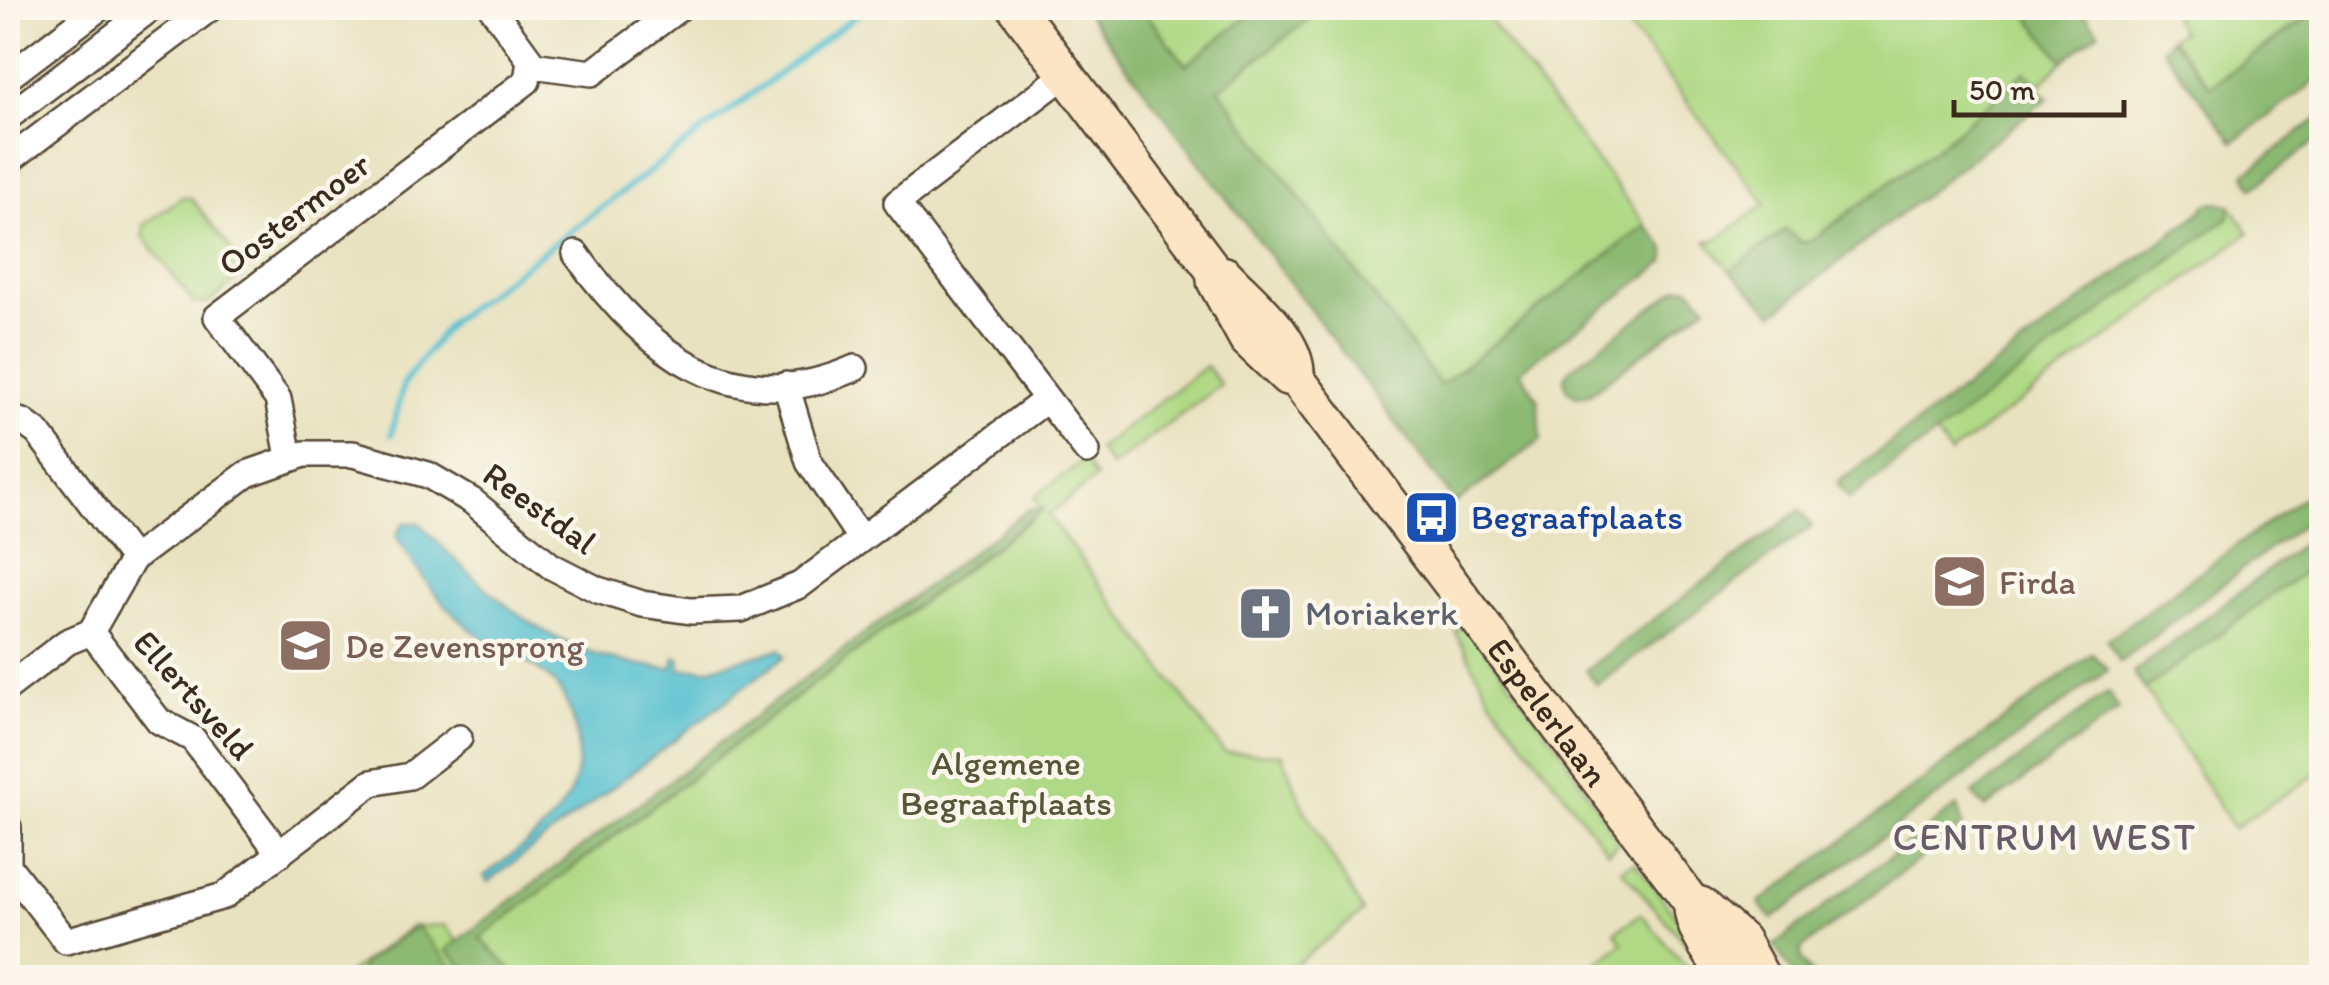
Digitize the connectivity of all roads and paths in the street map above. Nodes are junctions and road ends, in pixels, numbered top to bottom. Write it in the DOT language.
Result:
graph roads {
  1 [pos="98,8"];
  2 [pos="151,8"];
  3 [pos="210,8"];
  4 [pos="492,8"];
  5 [pos="679,8"];
  6 [pos="1016,8"];
  7 [pos="532,65"];
  8 [pos="1066,74"];
  9 [pos="8,76"];
  10 [pos="8,117"];
  11 [pos="8,161"];
  12 [pos="576,254"];
  13 [pos="854,368"];
  14 [pos="786,385"];
  15 [pos="1046,400"];
  16 [pos="8,418"];
  17 [pos="1087,451"];
  18 [pos="289,457"];
  19 [pos="862,539"];
  20 [pos="133,559"];
  21 [pos="92,632"];
  22 [pos="8,687"];
  23 [pos="459,738"];
  24 [pos="8,827"];
  25 [pos="289,847"];
  26 [pos="1692,904"];
  27 [pos="1730,978"];
  28 [pos="1762,978"];
  1 -- 9 [label="street"];
  2 -- 10 [label="street"];
  3 -- 11 [label="street"];
  4 -- 7 [label="street"];
  5 -- 7 [label="street"];
  6 -- 8 [label="main road, Espelerlaan"];
  7 -- 18 [label="street, Oostermoer"];
  8 -- 15 [label="street"];
  8 -- 26 [label="main road, Espelerlaan"];
  12 -- 14 [label="street"];
  13 -- 14 [label="street"];
  14 -- 19 [label="street"];
  15 -- 17 [label="street"];
  15 -- 19 [label="street, Reestdal"];
  16 -- 20 [label="street"];
  18 -- 19 [label="street, Reestdal"];
  18 -- 20 [label="street"];
  20 -- 21 [label="street, Ellertsveld"];
  21 -- 22 [label="street, Ellertsveld"];
  21 -- 25 [label="street, Ellertsveld"];
  23 -- 25 [label="street"];
  24 -- 25 [label="street"];
  26 -- 27 [label="main road, Espelerlaan"];
  26 -- 28 [label="main road, Espelerlaan"];
}
